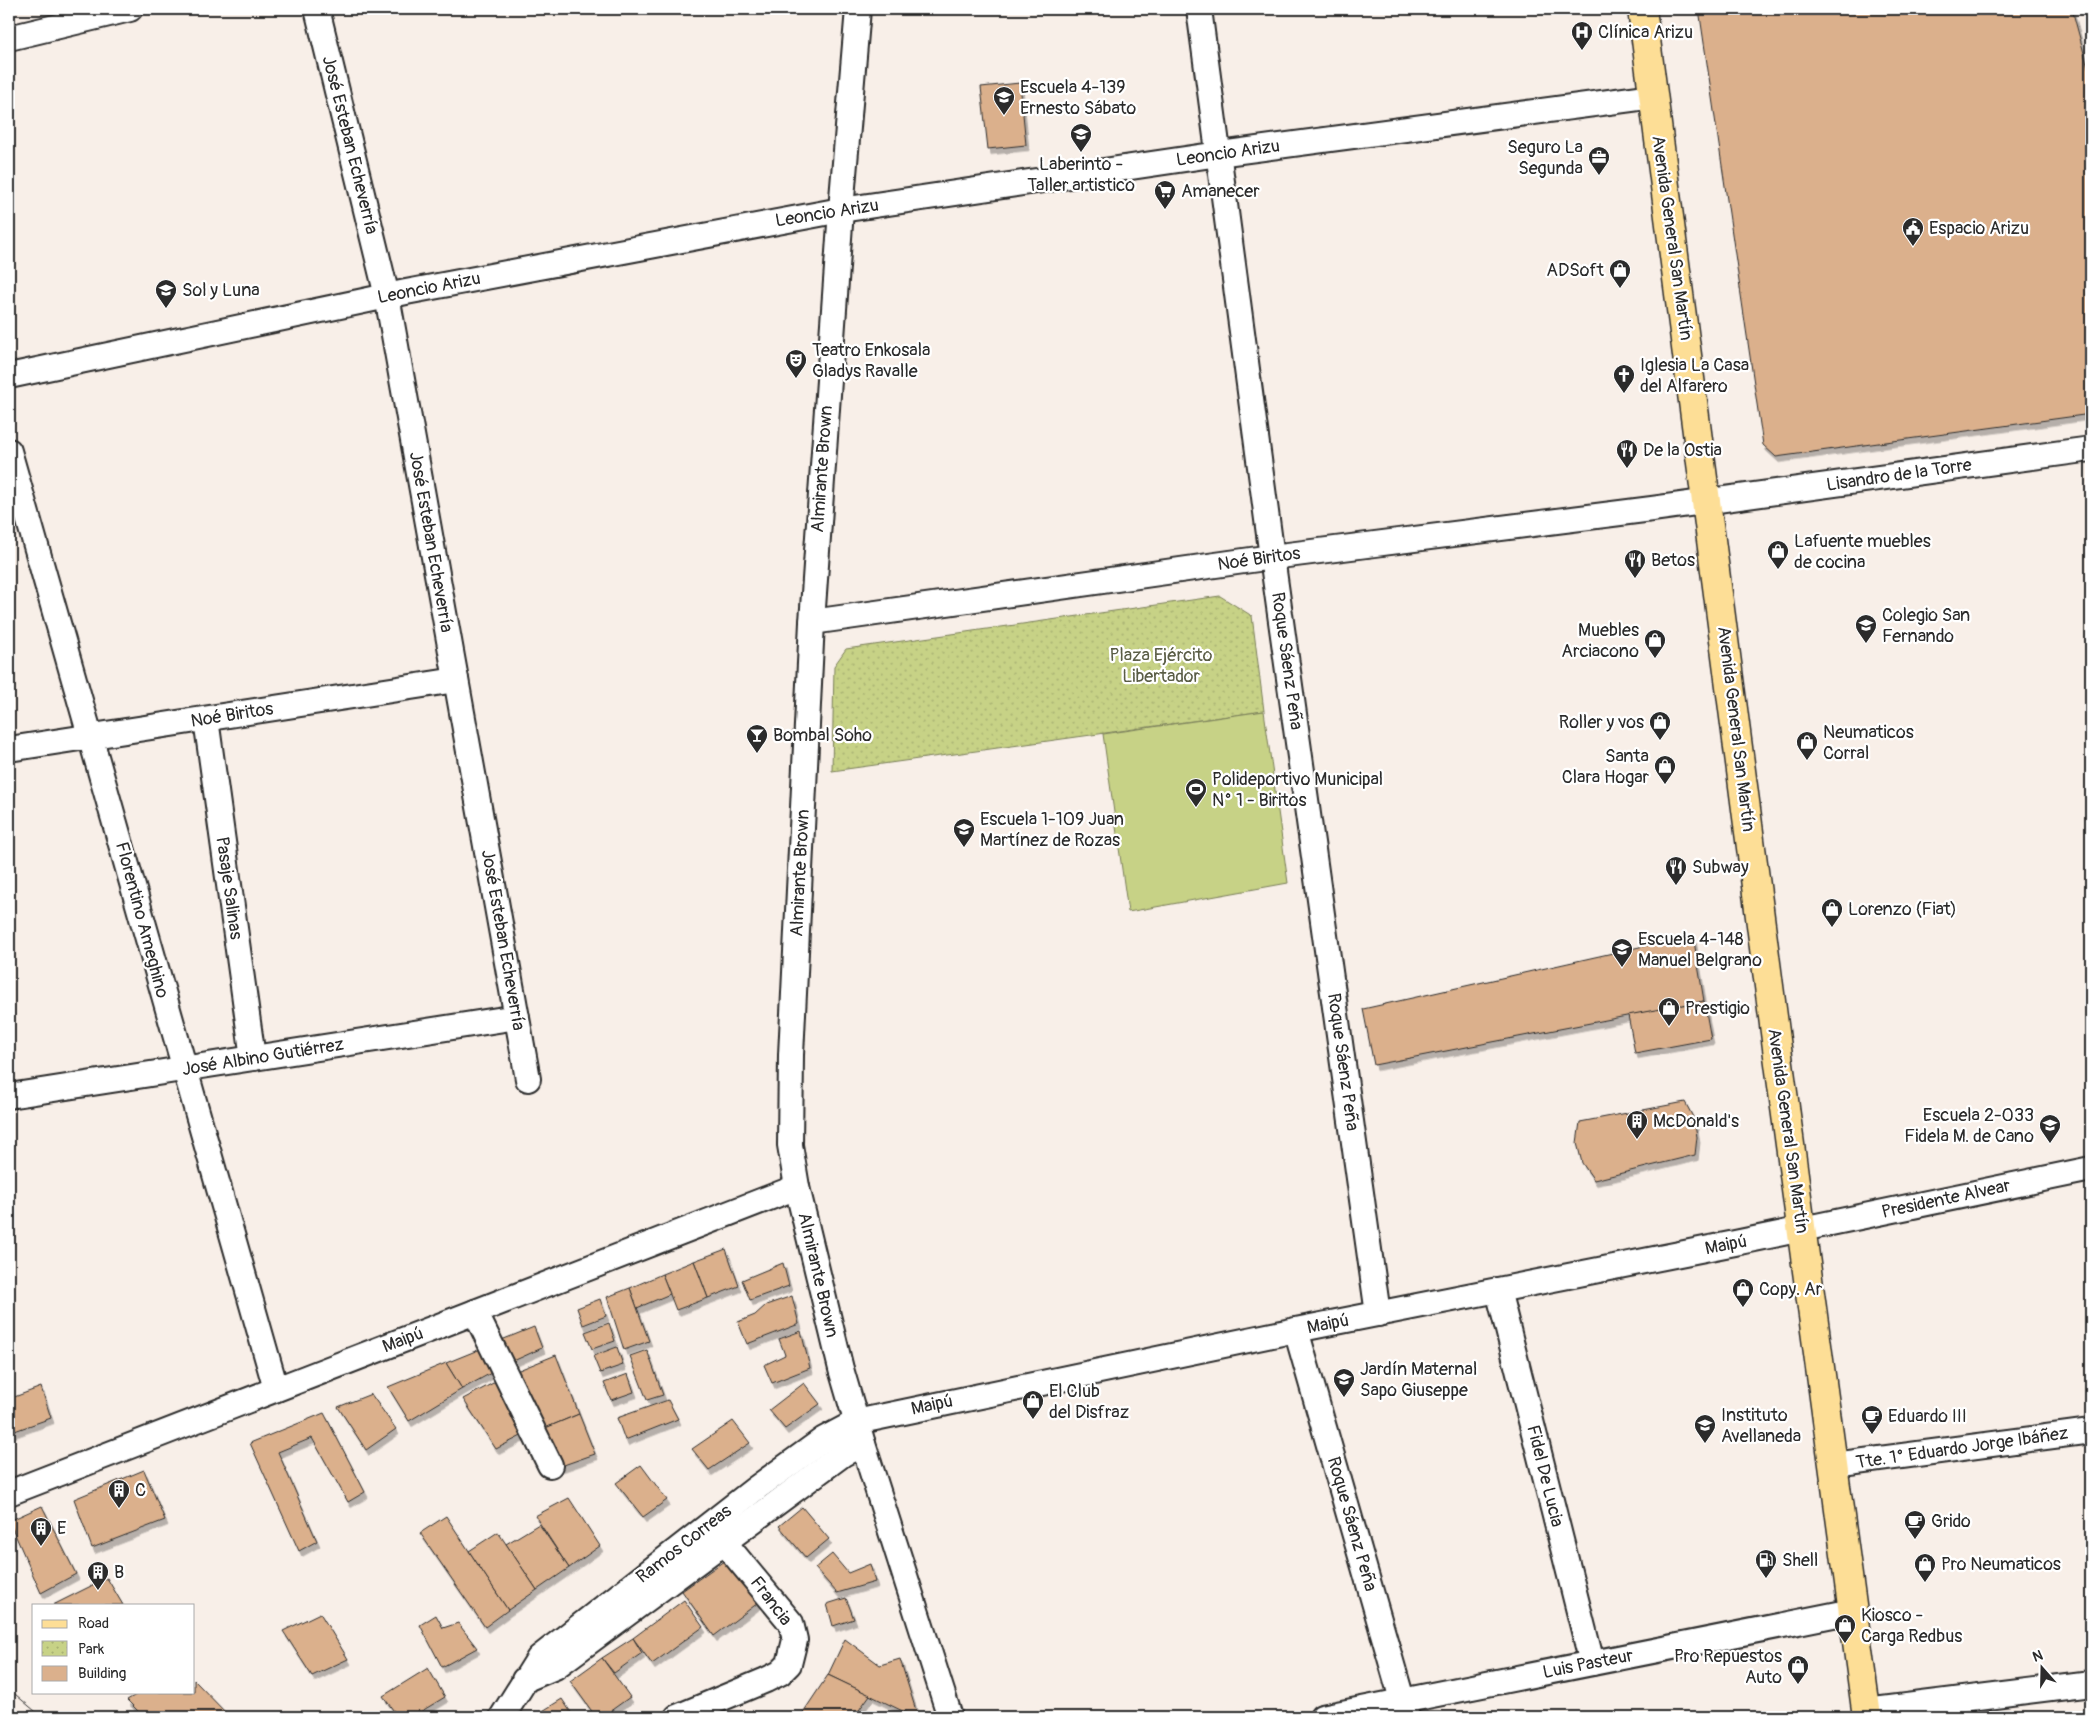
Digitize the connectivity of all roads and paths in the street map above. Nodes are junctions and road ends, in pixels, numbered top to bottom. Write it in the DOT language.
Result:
graph roads {
  1 [pos="130,9"];
  2 [pos="317,9"];
  3 [pos="858,9"];
  4 [pos="1199,9"];
  5 [pos="1642,9"];
  6 [pos="9,38"];
  7 [pos="1654,96"];
  8 [pos="1219,154"];
  9 [pos="841,210"];
  10 [pos="387,296"];
  11 [pos="9,376"];
  12 [pos="2091,449"];
  13 [pos="9,451"];
  14 [pos="1707,502"];
  15 [pos="1272,557"];
  16 [pos="812,622"];
  17 [pos="456,680"];
  18 [pos="206,719"];
  19 [pos="92,736"];
  20 [pos="9,749"];
  21 [pos="517,1017"];
  22 [pos="253,1058"];
  23 [pos="183,1069"];
  24 [pos="528,1078"];
  25 [pos="9,1096"];
  26 [pos="2091,1169"];
  27 [pos="797,1187"];
  28 [pos="1801,1229"];
  29 [pos="1498,1290"];
  30 [pos="475,1312"];
  31 [pos="1378,1314"];
  32 [pos="1296,1330"];
  33 [pos="276,1389"];
  34 [pos="2091,1432"];
  35 [pos="859,1433"];
  36 [pos="550,1465"];
  37 [pos="1834,1465"];
  38 [pos="9,1493"];
  39 [pos="724,1542"];
  40 [pos="1853,1611"];
  41 [pos="1592,1663"];
  42 [pos="524,1680"];
  43 [pos="2091,1682"];
  44 [pos="1406,1709"];
  45 [pos="1867,1714"];
  46 [pos="502,1717"];
  47 [pos="678,1717"];
  48 [pos="950,1717"];
  49 [pos="1322,1717"];
  1 -- 6 [label="street"];
  2 -- 10 [label="street, José Esteban Echeverría"];
  3 -- 9 [label="street, Almirante Brown"];
  4 -- 8 [label="street, Roque Sáenz Peña"];
  5 -- 7 [label="main road, Avenida General San Martín"];
  7 -- 8 [label="street, Leoncio Arizu"];
  7 -- 14 [label="main road, Avenida General San Martín"];
  8 -- 9 [label="street, Leoncio Arizu"];
  8 -- 15 [label="street, Roque Sáenz Peña"];
  9 -- 10 [label="street, Leoncio Arizu"];
  9 -- 16 [label="street, Almirante Brown"];
  10 -- 11 [label="street, Leoncio Arizu"];
  10 -- 17 [label="street, José Esteban Echeverría"];
  12 -- 14 [label="street, Lisandro de la Torre"];
  13 -- 19 [label="street, Florentino Ameghino"];
  14 -- 15 [label="street, Noé Biritos"];
  14 -- 28 [label="main road, Avenida General San Martín"];
  15 -- 16 [label="street, Noé Biritos"];
  15 -- 31 [label="street, Roque Sáenz Peña"];
  16 -- 27 [label="street, Almirante Brown"];
  17 -- 18 [label="street, Noé Biritos"];
  17 -- 21 [label="street, José Esteban Echeverría"];
  18 -- 19 [label="street, Noé Biritos"];
  18 -- 22 [label="street, Pasaje Salinas"];
  19 -- 20 [label="street, Noé Biritos"];
  19 -- 23 [label="street, Florentino Ameghino"];
  21 -- 22 [label="street, José Albino Gutiérrez"];
  21 -- 24 [label="street, José Esteban Echeverría"];
  22 -- 23 [label="street, José Albino Gutiérrez"];
  23 -- 25 [label="street, José Albino Gutiérrez"];
  23 -- 33 [label="street, Florentino Ameghino"];
  26 -- 28 [label="street, Presidente Alvear"];
  27 -- 30 [label="street, Maipú"];
  27 -- 35 [label="street, Almirante Brown"];
  28 -- 29 [label="street, Maipú"];
  28 -- 37 [label="main road, Avenida General San Martín"];
  29 -- 31 [label="street, Maipú"];
  29 -- 41 [label="street, Fidel De Lucia"];
  30 -- 33 [label="street, Maipú"];
  30 -- 36 [label="street"];
  31 -- 32 [label="street, Maipú"];
  32 -- 35 [label="street, Maipú"];
  32 -- 44 [label="street, Roque Sáenz Peña"];
  33 -- 38 [label="street, Maipú"];
  34 -- 37 [label="street, Tte. 1° Eduardo Jorge Ibáñez"];
  35 -- 39 [label="street, Ramos Correas"];
  35 -- 42 [label="street, Ramos Correas"];
  35 -- 48 [label="street, Almirante Brown"];
  37 -- 40 [label="main road, Avenida General San Martín"];
  39 -- 42 [label="street, Ramos Correas"];
  39 -- 47 [label="street, Francia"];
  40 -- 41 [label="street, Luis Pasteur"];
  40 -- 45 [label="main road, Avenida General San Martín"];
  41 -- 44 [label="street, Luis Pasteur"];
  42 -- 46 [label="street, Ramos Correas"];
  43 -- 45 [label="street"];
  44 -- 49 [label="street, Luis Pasteur"];
}
